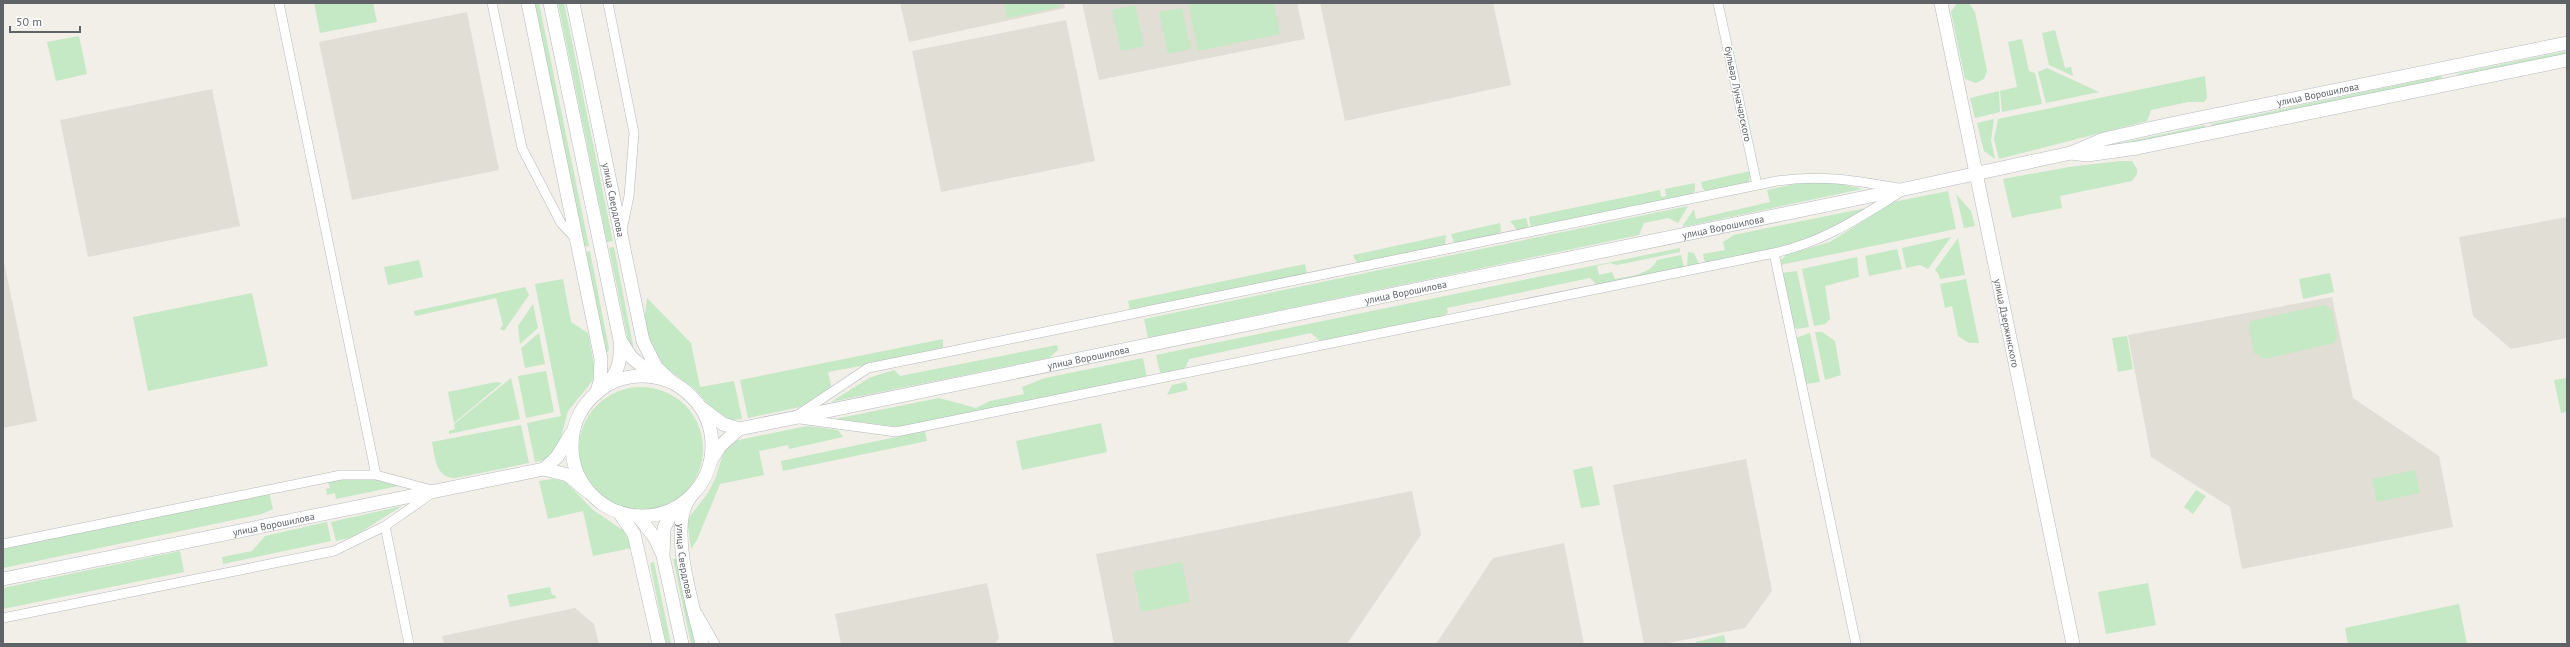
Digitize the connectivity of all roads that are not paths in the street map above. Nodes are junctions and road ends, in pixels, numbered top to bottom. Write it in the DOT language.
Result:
graph roads {
  1 [pos="279,3"];
  2 [pos="492,3"];
  3 [pos="528,3"];
  4 [pos="550,3"];
  5 [pos="574,3"];
  6 [pos="608,3"];
  7 [pos="1718,3"];
  8 [pos="1941,3"];
  9 [pos="2567,43"];
  10 [pos="2567,60"];
  11 [pos="2448,67"];
  12 [pos="2451,83"];
  13 [pos="2071,153"];
  14 [pos="1976,173"];
  15 [pos="1757,185"];
  16 [pos="1905,189"];
  17 [pos="621,233"];
  18 [pos="576,240"];
  19 [pos="1774,253"];
  20 [pos="620,340"];
  21 [pos="659,379"];
  22 [pos="677,386"];
  23 [pos="600,390"];
  24 [pos="696,403"];
  25 [pos="794,418"];
  26 [pos="574,427"];
  27 [pos="739,429"];
  28 [pos="710,462"];
  29 [pos="544,469"];
  30 [pos="376,475"];
  31 [pos="701,483"];
  32 [pos="436,491"];
  33 [pos="588,492"];
  34 [pos="674,508"];
  35 [pos="619,512"];
  36 [pos="638,516"];
  37 [pos="385,526"];
  38 [pos="3,544"];
  39 [pos="664,556"];
  40 [pos="3,579"];
  41 [pos="693,605"];
  42 [pos="3,618"];
  43 [pos="655,626"];
  44 [pos="409,644"];
  45 [pos="654,644"];
  46 [pos="659,644"];
  47 [pos="682,644"];
  48 [pos="702,644"];
  49 [pos="715,644"];
  50 [pos="1856,644"];
  51 [pos="2073,644"];
  1 -- 30 [label="street"];
  2 -- 18 [label="street"];
  3 -- 18 [label="main road"];
  4 -- 20 [label="main road"];
  5 -- 17 [label="main road, улица Свердлова"];
  6 -- 17 [label="street"];
  7 -- 15 [label="street, бульвар Луначарского"];
  8 -- 14 [label="main road, улица Дзержинского"];
  9 -- 11 [label="main road, улица Ворошилова"];
  10 -- 12 [label="main road, улица Ворошилова"];
  11 -- 12 [label="main road"];
  11 -- 13 [label="main road, улица Ворошилова"];
  12 -- 13 [label="main road, улица Ворошилова"];
  13 -- 14 [label="main road, улица Ворошилова"];
  14 -- 16 [label="main road, улица Ворошилова"];
  14 -- 51 [label="main road, улица Дзержинского"];
  15 -- 16 [label="street"];
  15 -- 25 [label="street"];
  16 -- 19 [label="street"];
  16 -- 25 [label="main road, улица Ворошилова"];
  17 -- 22 [label="main road, улица Свердлова"];
  18 -- 23 [label="main road"];
  19 -- 25 [label="street"];
  19 -- 50 [label="street"];
  20 -- 21 [label="main road"];
  20 -- 23 [label="main road"];
  21 -- 22 [label="main road"];
  21 -- 23 [label="main road"];
  22 -- 24 [label="main road"];
  23 -- 26 [label="main road"];
  24 -- 27 [label="main road"];
  24 -- 28 [label="main road"];
  25 -- 27 [label="main road, улица Ворошилова"];
  26 -- 29 [label="main road"];
  26 -- 33 [label="main road"];
  27 -- 28 [label="main road"];
  28 -- 31 [label="main road"];
  29 -- 32 [label="main road, улица Ворошилова"];
  29 -- 33 [label="main road"];
  30 -- 32 [label="street"];
  30 -- 38 [label="street"];
  31 -- 34 [label="main road"];
  31 -- 41 [label="main road, улица Свердлова"];
  32 -- 37 [label="street"];
  32 -- 40 [label="main road, улица Ворошилова"];
  33 -- 35 [label="main road"];
  34 -- 36 [label="main road"];
  34 -- 39 [label="main road, улица Свердлова"];
  35 -- 36 [label="main road"];
  35 -- 43 [label="main road"];
  36 -- 39 [label="main road, улица Свердлова"];
  37 -- 42 [label="street"];
  37 -- 44 [label="street"];
  39 -- 47 [label="main road, улица Свердлова"];
  41 -- 48 [label="main road, улица Свердлова"];
  41 -- 49 [label="street"];
  43 -- 45 [label="street"];
  43 -- 46 [label="main road"];
}
